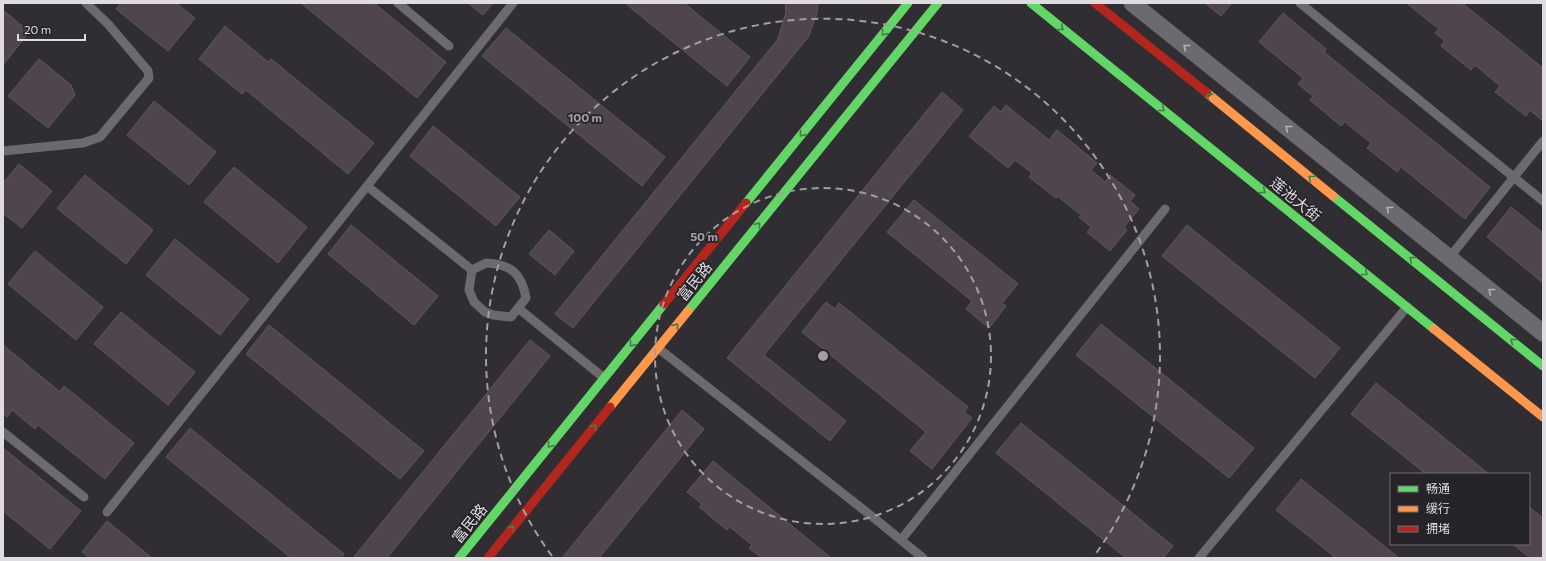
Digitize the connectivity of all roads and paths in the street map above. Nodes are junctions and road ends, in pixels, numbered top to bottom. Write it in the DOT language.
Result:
graph roads {
  1 [pos="86,3"];
  2 [pos="398,3"];
  3 [pos="513,3"];
  4 [pos="908,3"];
  5 [pos="938,3"];
  6 [pos="1031,3"];
  7 [pos="1095,3"];
  8 [pos="1132,3"];
  9 [pos="1300,3"];
  10 [pos="449,46"];
  11 [pos="1543,141"];
  12 [pos="3,151"];
  13 [pos="1514,177"];
  14 [pos="367,186"];
  15 [pos="1543,201"];
  16 [pos="1165,209"];
  17 [pos="1449,258"];
  18 [pos="472,270"];
  19 [pos="1407,307"];
  20 [pos="518,308"];
  21 [pos="1543,333"];
  22 [pos="658,348"];
  23 [pos="1543,366"];
  24 [pos="604,378"];
  25 [pos="1543,417"];
  26 [pos="3,432"];
  27 [pos="84,497"];
  28 [pos="107,512"];
  29 [pos="902,540"];
  30 [pos="1204,556"];
  31 [pos="459,558"];
  32 [pos="488,558"];
  33 [pos="923,558"];
  1 -- 12 [label="lane"];
  2 -- 10 [label="lane"];
  3 -- 14 [label="lane"];
  4 -- 24 [label="street, 富民路, one-way"];
  22 -- 5 [label="street, 富民路, one-way"];
  6 -- 19 [label="street, 莲池大街, one-way"];
  23 -- 7 [label="street, 莲池大街, one-way"];
  17 -- 8 [label="street, one-way"];
  9 -- 13 [label="lane"];
  11 -- 13 [label="lane"];
  13 -- 15 [label="lane"];
  13 -- 17 [label="lane"];
  14 -- 18 [label="lane"];
  14 -- 28 [label="lane"];
  16 -- 29 [label="lane"];
  21 -- 17 [label="street, one-way"];
  18 -- 20 [label="lane"];
  18 -- 20 [label="lane"];
  19 -- 25 [label="street, 莲池大街"];
  19 -- 30 [label="lane"];
  20 -- 24 [label="lane"];
  22 -- 29 [label="lane"];
  32 -- 22 [label="street, 富民路, one-way"];
  24 -- 31 [label="street, 富民路, one-way"];
  26 -- 27 [label="lane"];
  29 -- 33 [label="lane"];
}
